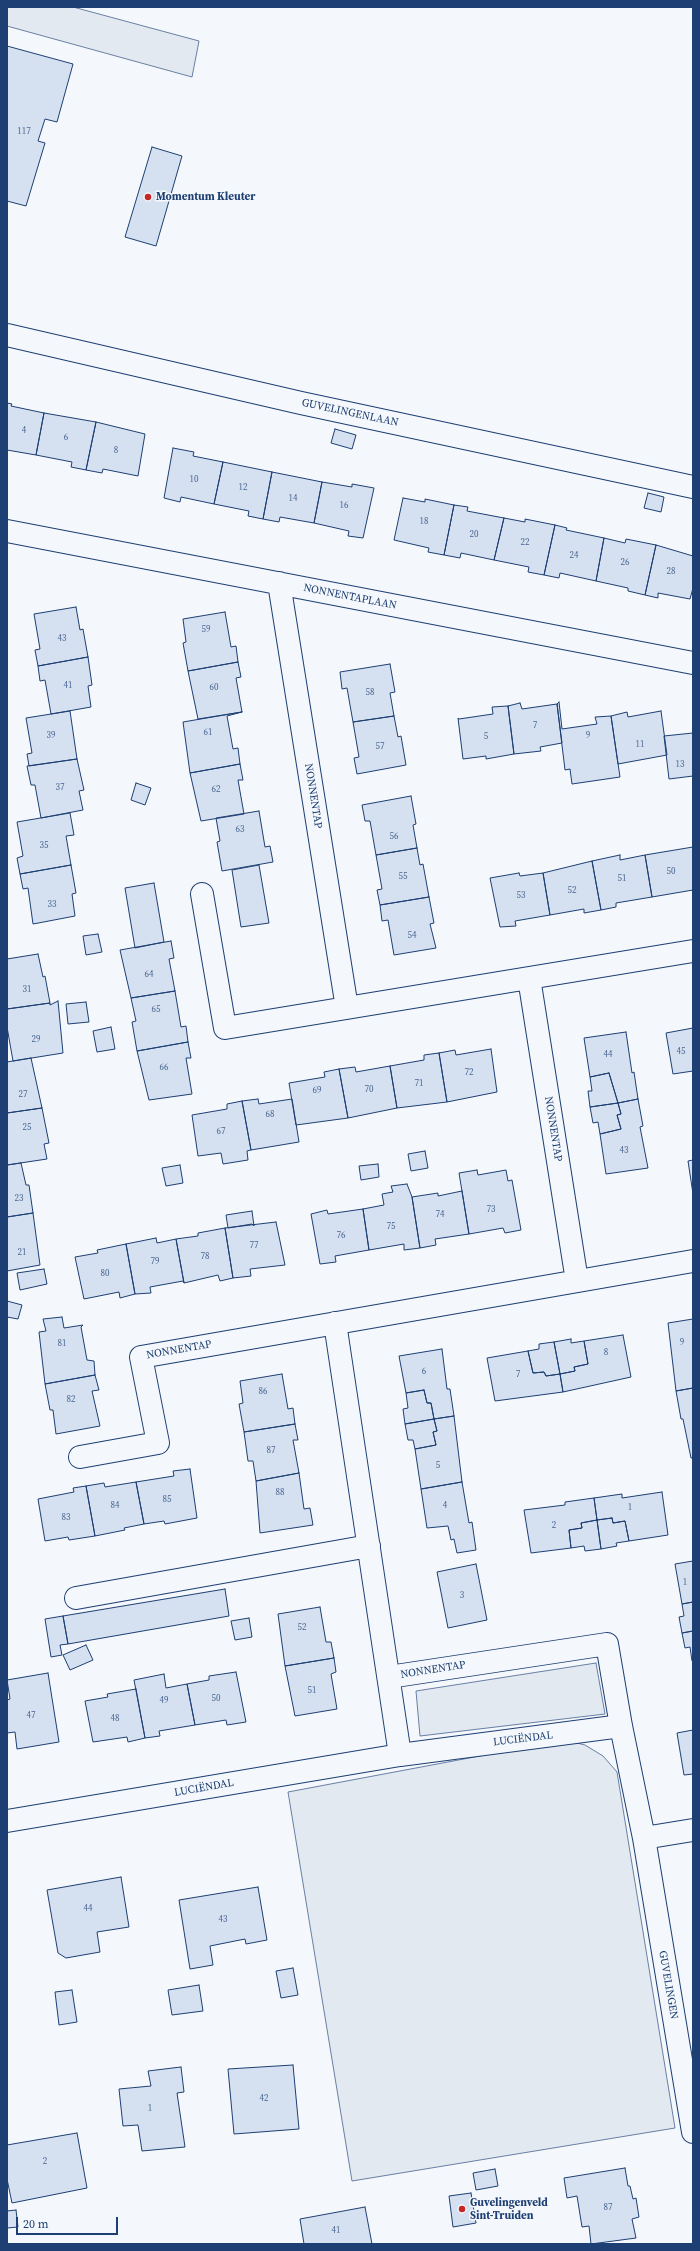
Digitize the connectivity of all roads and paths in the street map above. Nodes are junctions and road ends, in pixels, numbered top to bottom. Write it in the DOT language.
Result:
graph roads {
  1 [pos="7,335"];
  2 [pos="693,487"];
  3 [pos="7,531"];
  4 [pos="279,583"];
  5 [pos="693,663"];
  6 [pos="202,894"];
  7 [pos="693,951"];
  8 [pos="529,978"];
  9 [pos="347,1008"];
  10 [pos="693,1261"];
  11 [pos="577,1281"];
  12 [pos="335,1322"];
  13 [pos="80,1457"];
  14 [pos="369,1546"];
  15 [pos="76,1598"];
  16 [pos="607,1644"];
  17 [pos="388,1677"];
  18 [pos="621,1726"];
  19 [pos="400,1755"];
  20 [pos="7,1821"];
  21 [pos="693,1830"];
  22 [pos="644,1838"];
  23 [pos="693,2132"];
  1 -- 2 [label="street, GUVELINGENLAAN"];
  3 -- 4 [label="street, NONNENTAPLAAN"];
  4 -- 5 [label="street, NONNENTAPLAAN"];
  4 -- 9 [label="street, NONNENTAP"];
  6 -- 9 [label="street"];
  7 -- 8 [label="street"];
  8 -- 9 [label="street"];
  8 -- 11 [label="street, NONNENTAP"];
  10 -- 11 [label="street, NONNENTAP"];
  11 -- 12 [label="street, NONNENTAP"];
  12 -- 13 [label="street, NONNENTAP"];
  12 -- 14 [label="street, NONNENTAP"];
  14 -- 15 [label="street"];
  14 -- 17 [label="street, NONNENTAP"];
  16 -- 17 [label="street, NONNENTAP"];
  16 -- 18 [label="street, GUVELINGEN"];
  17 -- 19 [label="street"];
  18 -- 19 [label="street, LUCIËNDAL"];
  18 -- 22 [label="street, GUVELINGEN"];
  19 -- 20 [label="street, LUCIËNDAL"];
  21 -- 22 [label="street"];
  22 -- 23 [label="street, GUVELINGEN"];
}
